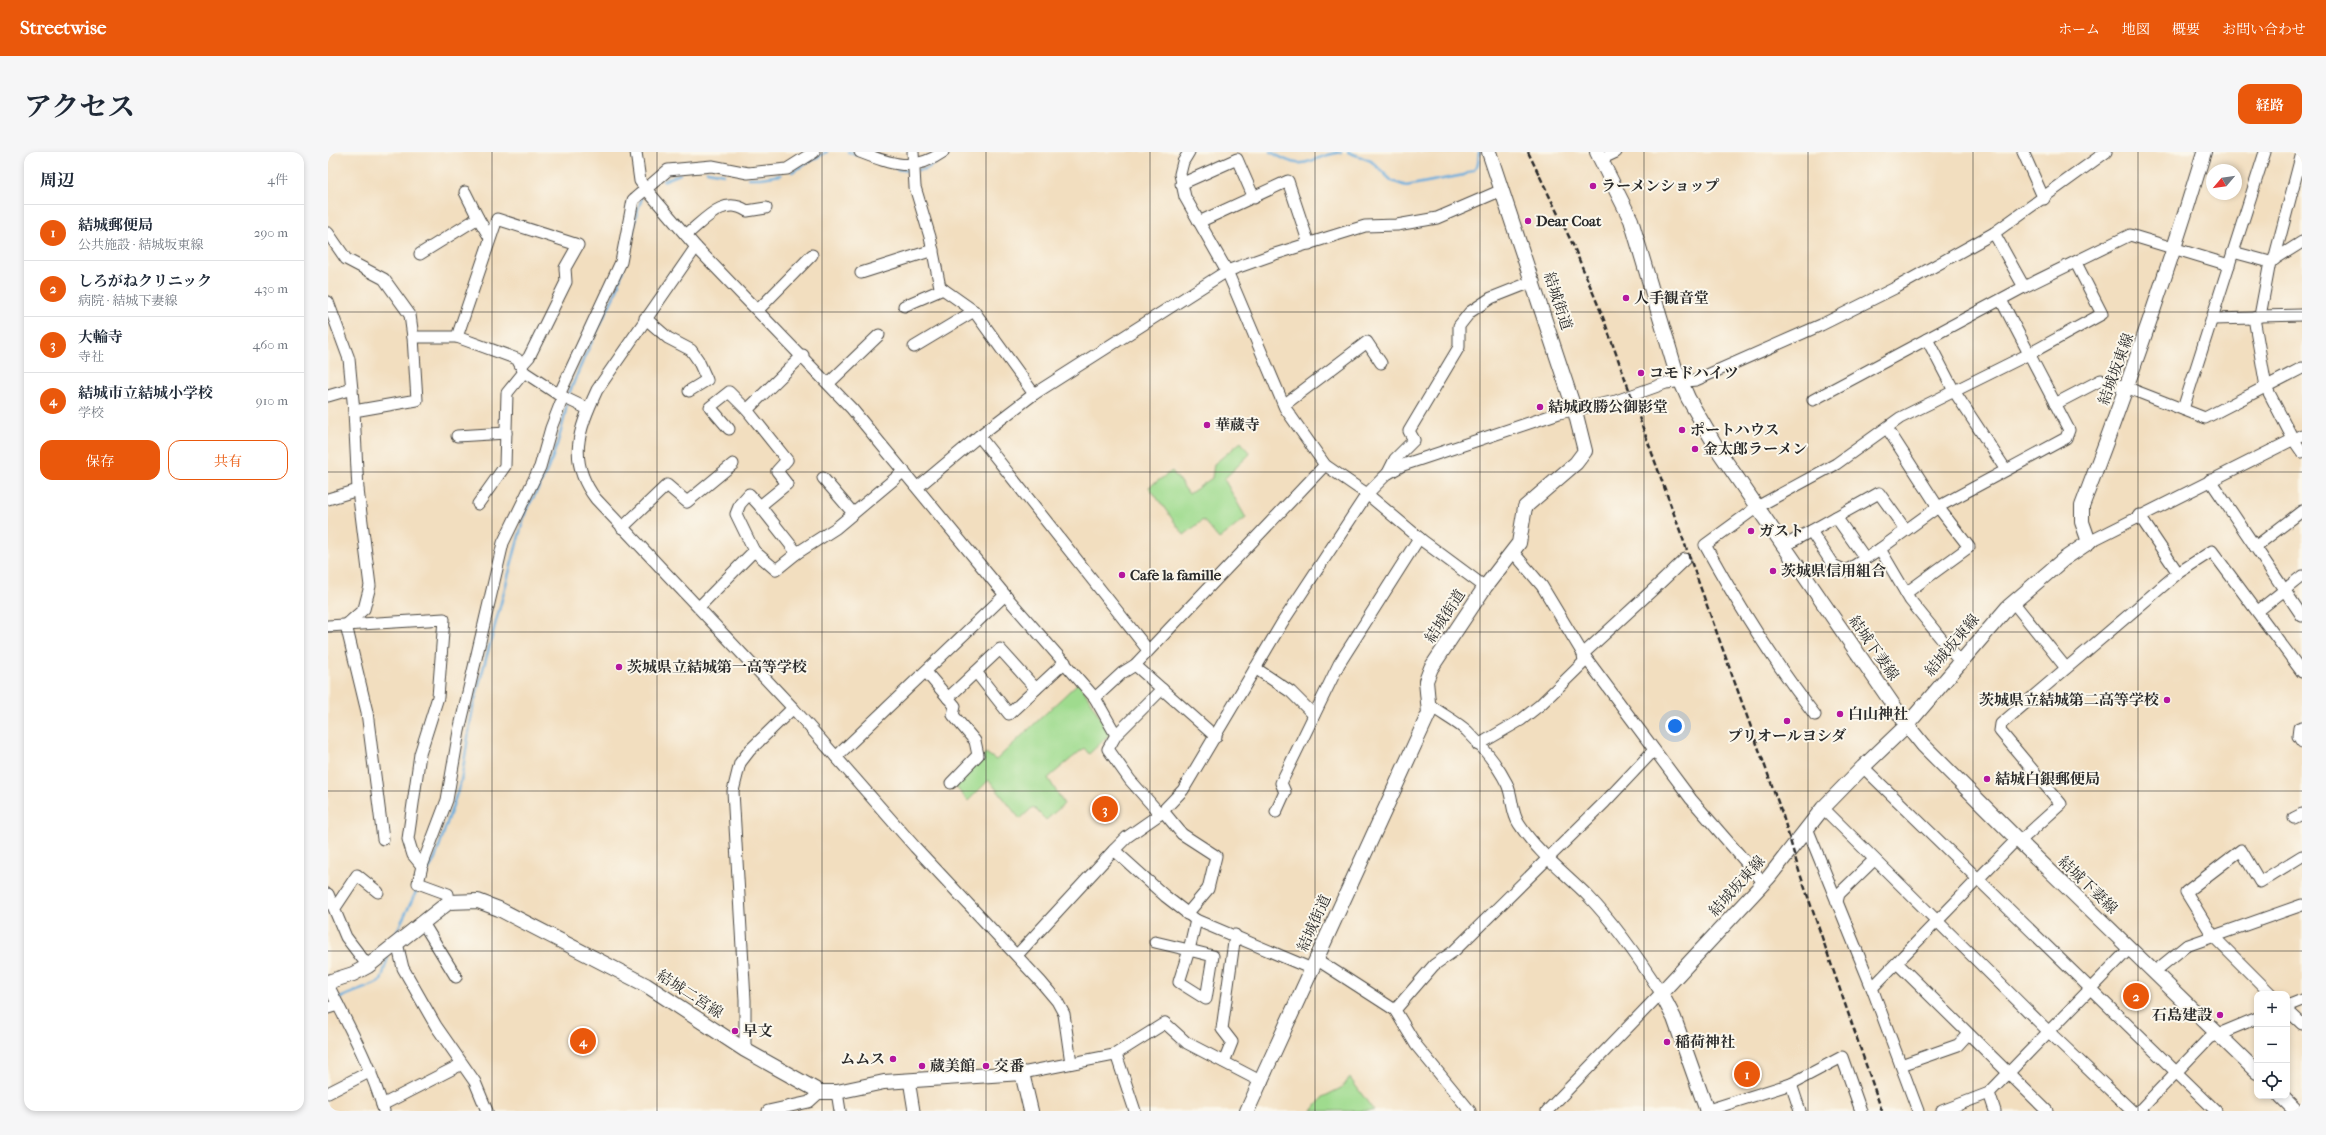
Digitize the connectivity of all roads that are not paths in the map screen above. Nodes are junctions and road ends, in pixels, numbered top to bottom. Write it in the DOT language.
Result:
graph roads {
  1 [pos="636,152"];
  2 [pos="814,152"];
  3 [pos="860,152"];
  4 [pos="913,152"];
  5 [pos="943,152"];
  6 [pos="1189,152"];
  7 [pos="1489,152"];
  8 [pos="1616,152"];
  9 [pos="2023,152"];
  10 [pos="2106,152"];
  11 [pos="2204,152"];
  12 [pos="2265,152"];
  13 [pos="2300,155"];
  14 [pos="1599,156"];
  15 [pos="914,166"];
  16 [pos="1181,184"];
  17 [pos="646,189"];
  18 [pos="1502,190"];
  19 [pos="465,192"];
  20 [pos="1254,198"];
  21 [pos="2044,199"];
  22 [pos="766,208"];
  23 [pos="478,218"];
  24 [pos="1199,222"];
  25 [pos="328,233"];
  26 [pos="1994,233"];
  27 [pos="686,235"];
  28 [pos="490,238"];
  29 [pos="2302,242"];
  30 [pos="1309,244"];
  31 [pos="696,247"];
  32 [pos="2175,248"];
  33 [pos="933,250"];
  34 [pos="2233,252"];
  35 [pos="420,254"];
  36 [pos="812,255"];
  37 [pos="2272,261"];
  38 [pos="2076,262"];
  39 [pos="2229,265"];
  40 [pos="1227,271"];
  41 [pos="861,273"];
  42 [pos="1534,281"];
  43 [pos="2024,287"];
  44 [pos="943,289"];
  45 [pos="2001,300"];
  46 [pos="328,302"];
  47 [pos="904,306"];
  48 [pos="758,310"];
  49 [pos="974,311"];
  50 [pos="2302,315"];
  51 [pos="2257,317"];
  52 [pos="645,318"];
  53 [pos="2213,319"];
  54 [pos="879,335"];
  55 [pos="413,337"];
  56 [pos="457,337"];
  57 [pos="1927,339"];
  58 [pos="914,347"];
  59 [pos="2029,354"];
  60 [pos="803,355"];
  61 [pos="1380,364"];
  62 [pos="2302,368"];
  63 [pos="522,369"];
  64 [pos="1681,382"];
  65 [pos="829,383"];
  66 [pos="2266,387"];
  67 [pos="2128,388"];
  68 [pos="352,389"];
  69 [pos="688,391"];
  70 [pos="1954,391"];
  71 [pos="1034,394"];
  72 [pos="328,396"];
  73 [pos="561,396"];
  74 [pos="1813,400"];
  75 [pos="2055,404"];
  76 [pos="1284,405"];
  77 [pos="588,409"];
  78 [pos="2183,409"];
  79 [pos="747,410"];
  80 [pos="354,411"];
  81 [pos="1575,411"];
  82 [pos="1887,428"];
  83 [pos="729,429"];
  84 [pos="506,433"];
  85 [pos="457,436"];
  86 [pos="979,436"];
  87 [pos="2297,437"];
  88 [pos="2302,452"];
  89 [pos="733,464"];
  90 [pos="1325,466"];
  91 [pos="2006,470"];
  92 [pos="904,471"];
  93 [pos="1387,474"];
  94 [pos="823,478"];
  95 [pos="2210,480"];
  96 [pos="918,487"];
  97 [pos="358,490"];
  98 [pos="1366,494"];
  99 [pos="328,499"];
  100 [pos="478,504"];
  101 [pos="760,506"];
  102 [pos="1757,507"];
  103 [pos="1938,507"];
  104 [pos="2302,511"];
  105 [pos="853,513"];
  106 [pos="2139,515"];
  107 [pos="1836,517"];
  108 [pos="622,528"];
  109 [pos="1905,528"];
  110 [pos="1811,531"];
  111 [pos="1419,538"];
  112 [pos="2090,542"];
  113 [pos="1784,546"];
  114 [pos="2255,547"];
  115 [pos="1880,549"];
  116 [pos="754,551"];
  117 [pos="1513,552"];
  118 [pos="797,553"];
  119 [pos="1865,558"];
  120 [pos="1685,559"];
  121 [pos="2178,573"];
  122 [pos="2302,576"];
  123 [pos="1485,587"];
  124 [pos="2284,590"];
  125 [pos="1906,593"];
  126 [pos="1005,595"];
  127 [pos="2013,602"];
  128 [pos="698,607"];
  129 [pos="2258,611"];
  130 [pos="2302,616"];
  131 [pos="346,625"];
  132 [pos="328,626"];
  133 [pos="1148,650"];
  134 [pos="1583,654"];
  135 [pos="1065,662"];
  136 [pos="1960,662"];
  137 [pos="1135,665"];
  138 [pos="1255,668"];
  139 [pos="2066,668"];
  140 [pos="926,672"];
  141 [pos="976,672"];
  142 [pos="2302,672"];
  143 [pos="1036,689"];
  144 [pos="1162,689"];
  145 [pos="948,698"];
  146 [pos="1095,698"];
  147 [pos="1430,705"];
  148 [pos="793,708"];
  149 [pos="1314,714"];
  150 [pos="1815,715"];
  151 [pos="1907,725"];
  152 [pos="2302,726"];
  153 [pos="1116,735"];
  154 [pos="1216,737"];
  155 [pos="2302,742"];
  156 [pos="1478,745"];
  157 [pos="1654,750"];
  158 [pos="836,757"];
  159 [pos="1862,767"];
  160 [pos="951,783"];
  161 [pos="1823,808"];
  162 [pos="1162,812"];
  163 [pos="1276,812"];
  164 [pos="1806,828"];
  165 [pos="383,839"];
  166 [pos="2018,840"];
  167 [pos="1114,850"];
  168 [pos="2302,856"];
  169 [pos="1548,857"];
  170 [pos="1874,860"];
  171 [pos="422,866"];
  172 [pos="1977,880"];
  173 [pos="1764,883"];
  174 [pos="378,892"];
  175 [pos="328,894"];
  176 [pos="449,902"];
  177 [pos="1837,902"];
  178 [pos="2302,905"];
  179 [pos="335,908"];
  180 [pos="1191,917"];
  181 [pos="1937,921"];
  182 [pos="423,923"];
  183 [pos="1235,935"];
  184 [pos="2213,936"];
  185 [pos="1155,942"];
  186 [pos="397,944"];
  187 [pos="2129,949"];
  188 [pos="1018,954"];
  189 [pos="1897,962"];
  190 [pos="1314,964"];
  191 [pos="368,966"];
  192 [pos="2154,972"];
  193 [pos="456,977"];
  194 [pos="328,982"];
  195 [pos="328,985"];
  196 [pos="1872,988"];
  197 [pos="2090,989"];
  198 [pos="2268,991"];
  199 [pos="1660,993"];
  200 [pos="2302,1000"];
  201 [pos="2290,1005"];
  202 [pos="333,1007"];
  203 [pos="1395,1010"];
  204 [pos="2290,1013"];
  205 [pos="2254,1019"];
  206 [pos="2302,1024"];
  207 [pos="2048,1031"];
  208 [pos="2217,1033"];
  209 [pos="1968,1034"];
  210 [pos="745,1050"];
  211 [pos="1114,1055"];
  212 [pos="1224,1062"];
  213 [pos="1071,1063"];
  214 [pos="462,1064"];
  215 [pos="1901,1065"];
  216 [pos="2254,1069"];
  217 [pos="371,1071"];
  218 [pos="2176,1072"];
  219 [pos="2008,1073"];
  220 [pos="1022,1074"];
  221 [pos="909,1080"];
  222 [pos="1262,1082"];
  223 [pos="1791,1084"];
  224 [pos="820,1092"];
  225 [pos="837,1092"];
  226 [pos="328,1093"];
  227 [pos="1989,1093"];
  228 [pos="2284,1099"];
  229 [pos="383,1108"];
  230 [pos="487,1111"];
  231 [pos="768,1111"];
  232 [pos="840,1111"];
  233 [pos="914,1111"];
  234 [pos="1031,1111"];
  235 [pos="1134,1111"];
  236 [pos="1247,1111"];
  237 [pos="1470,1111"];
  238 [pos="1547,1111"];
  239 [pos="1706,1111"];
  240 [pos="1800,1111"];
  241 [pos="1861,1111"];
  242 [pos="1918,1111"];
  243 [pos="1942,1111"];
  244 [pos="1995,1111"];
  245 [pos="2047,1111"];
  246 [pos="2132,1111"];
  247 [pos="2139,1111"];
  248 [pos="2216,1111"];
  249 [pos="2296,1111"];
  1 -- 17 [label="street"];
  2 -- 17 [label="street"];
  3 -- 15 [label="street"];
  4 -- 15 [label="street"];
  5 -- 15 [label="street"];
  6 -- 16 [label="street"];
  7 -- 18 [label="main road, 結城街道"];
  8 -- 14 [label="street"];
  9 -- 21 [label="street"];
  10 -- 21 [label="street"];
  11 -- 32 [label="main road, 結城坂東線"];
  12 -- 34 [label="street"];
  13 -- 37 [label="street"];
  14 -- 64 [label="main road, 結城下妻線"];
  15 -- 33 [label="street"];
  16 -- 20 [label="street"];
  16 -- 24 [label="street"];
  17 -- 27 [label="street"];
  17 -- 73 [label="street"];
  18 -- 30 [label="street"];
  18 -- 42 [label="main road, 結城街道"];
  19 -- 23 [label="street"];
  20 -- 24 [label="street"];
  20 -- 30 [label="street"];
  21 -- 26 [label="street"];
  22 -- 27 [label="street"];
  23 -- 28 [label="street"];
  23 -- 35 [label="street"];
  24 -- 40 [label="street"];
  25 -- 55 [label="street"];
  26 -- 43 [label="street"];
  26 -- 64 [label="street"];
  27 -- 31 [label="street"];
  28 -- 56 [label="street"];
  28 -- 63 [label="street"];
  29 -- 37 [label="street"];
  30 -- 40 [label="street"];
  31 -- 48 [label="street"];
  31 -- 52 [label="street"];
  32 -- 38 [label="street"];
  32 -- 39 [label="street"];
  32 -- 67 [label="main road, 結城坂東線"];
  33 -- 41 [label="street"];
  33 -- 44 [label="street"];
  34 -- 37 [label="street"];
  34 -- 39 [label="street"];
  36 -- 48 [label="street"];
  37 -- 51 [label="street"];
  38 -- 43 [label="street"];
  38 -- 59 [label="street"];
  39 -- 53 [label="street"];
  40 -- 71 [label="street"];
  40 -- 76 [label="street"];
  42 -- 81 [label="main road, 結城街道"];
  42 -- 93 [label="street"];
  43 -- 45 [label="street"];
  44 -- 47 [label="street"];
  44 -- 49 [label="street"];
  45 -- 57 [label="street"];
  45 -- 59 [label="street"];
  46 -- 68 [label="street"];
  48 -- 60 [label="street"];
  49 -- 58 [label="street"];
  49 -- 71 [label="street"];
  50 -- 51 [label="street"];
  51 -- 53 [label="street"];
  51 -- 66 [label="street"];
  52 -- 69 [label="street"];
  52 -- 77 [label="street"];
  53 -- 78 [label="street"];
  54 -- 65 [label="street"];
  55 -- 56 [label="street"];
  55 -- 80 [label="street"];
  56 -- 63 [label="street"];
  57 -- 70 [label="street"];
  57 -- 74 [label="street"];
  59 -- 70 [label="street"];
  59 -- 75 [label="street"];
  60 -- 65 [label="street"];
  60 -- 79 [label="street"];
  61 -- 76 [label="street"];
  62 -- 66 [label="street"];
  63 -- 73 [label="street"];
  63 -- 84 [label="street"];
  64 -- 81 [label="street"];
  64 -- 102 [label="main road, 結城下妻線"];
  65 -- 92 [label="street"];
  66 -- 78 [label="street"];
  66 -- 87 [label="street"];
  67 -- 75 [label="street"];
  67 -- 78 [label="street"];
  67 -- 112 [label="main road, 結城坂東線"];
  68 -- 72 [label="street"];
  68 -- 80 [label="street"];
  70 -- 82 [label="street"];
  70 -- 91 [label="street"];
  71 -- 86 [label="street"];
  73 -- 77 [label="street"];
  73 -- 171 [label="street"];
  75 -- 91 [label="street"];
  76 -- 90 [label="street"];
  77 -- 108 [label="street"];
  79 -- 83 [label="street"];
  79 -- 101 [label="street"];
  80 -- 97 [label="street"];
  81 -- 93 [label="street"];
  81 -- 117 [label="main road, 結城街道"];
  82 -- 102 [label="street"];
  82 -- 103 [label="street"];
  84 -- 85 [label="street"];
  84 -- 100 [label="street"];
  86 -- 96 [label="street"];
  86 -- 133 [label="street"];
  87 -- 88 [label="street"];
  87 -- 95 [label="street"];
  89 -- 108 [label="street"];
  90 -- 98 [label="street"];
  90 -- 133 [label="street"];
  91 -- 103 [label="street"];
  92 -- 96 [label="street"];
  92 -- 105 [label="street"];
  93 -- 98 [label="street"];
  94 -- 105 [label="street"];
  95 -- 106 [label="street"];
  95 -- 114 [label="street"];
  96 -- 126 [label="street"];
  97 -- 99 [label="street"];
  97 -- 131 [label="street"];
  98 -- 111 [label="street"];
  98 -- 138 [label="street"];
  101 -- 116 [label="street"];
  101 -- 118 [label="street"];
  102 -- 113 [label="main road, 結城下妻線"];
  102 -- 150 [label="street"];
  103 -- 109 [label="street"];
  103 -- 125 [label="street"];
  104 -- 114 [label="street"];
  105 -- 118 [label="street"];
  106 -- 112 [label="street"];
  106 -- 121 [label="street"];
  107 -- 109 [label="street"];
  107 -- 110 [label="street"];
  107 -- 119 [label="street"];
  108 -- 128 [label="street"];
  109 -- 115 [label="street"];
  110 -- 113 [label="street"];
  110 -- 119 [label="street"];
  111 -- 123 [label="street"];
  111 -- 149 [label="street"];
  112 -- 127 [label="main road, 結城坂東線"];
  113 -- 151 [label="main road, 結城下妻線"];
  114 -- 124 [label="street"];
  115 -- 119 [label="street"];
  115 -- 125 [label="street"];
  116 -- 118 [label="street"];
  116 -- 128 [label="street"];
  117 -- 123 [label="main road, 結城街道"];
  117 -- 134 [label="street"];
  120 -- 134 [label="street"];
  121 -- 129 [label="street"];
  121 -- 139 [label="street"];
  122 -- 124 [label="street"];
  123 -- 147 [label="main road, 結城街道"];
  124 -- 129 [label="street"];
  124 -- 130 [label="street"];
  125 -- 136 [label="street"];
  126 -- 135 [label="street"];
  126 -- 140 [label="street"];
  127 -- 136 [label="main road, 結城坂東線"];
  127 -- 139 [label="street"];
  128 -- 148 [label="street"];
  129 -- 142 [label="street"];
  131 -- 132 [label="street"];
  131 -- 165 [label="street"];
  131 -- 171 [label="street"];
  133 -- 137 [label="street"];
  134 -- 156 [label="street"];
  134 -- 157 [label="street"];
  135 -- 143 [label="street"];
  135 -- 146 [label="street"];
  136 -- 151 [label="main road, 結城坂東線"];
  137 -- 144 [label="street"];
  137 -- 146 [label="street"];
  138 -- 149 [label="street"];
  138 -- 154 [label="street"];
  139 -- 166 [label="street"];
  140 -- 145 [label="street"];
  140 -- 158 [label="street"];
  141 -- 143 [label="street"];
  141 -- 143 [label="street"];
  141 -- 145 [label="street"];
  144 -- 153 [label="street"];
  144 -- 154 [label="street"];
  145 -- 160 [label="street"];
  146 -- 153 [label="street"];
  147 -- 156 [label="street"];
  147 -- 190 [label="main road, 結城街道"];
  148 -- 158 [label="street"];
  148 -- 210 [label="street"];
  149 -- 163 [label="street"];
  151 -- 159 [label="main road, 結城坂東線"];
  151 -- 166 [label="main road, 結城下妻線"];
  152 -- 155 [label="street"];
  153 -- 162 [label="street"];
  154 -- 162 [label="street"];
  156 -- 169 [label="street"];
  157 -- 169 [label="street"];
  157 -- 173 [label="street"];
  158 -- 188 [label="street"];
  159 -- 161 [label="main road, 結城坂東線"];
  159 -- 172 [label="street"];
  161 -- 164 [label="main road, 結城坂東線"];
  161 -- 170 [label="street"];
  162 -- 167 [label="street"];
  162 -- 180 [label="street"];
  164 -- 173 [label="main road, 結城坂東線"];
  164 -- 177 [label="street"];
  166 -- 172 [label="street"];
  166 -- 187 [label="main road, 結城下妻線"];
  167 -- 180 [label="street"];
  167 -- 188 [label="street"];
  168 -- 184 [label="street"];
  169 -- 199 [label="street"];
  169 -- 203 [label="street"];
  170 -- 177 [label="street"];
  170 -- 181 [label="street"];
  171 -- 176 [label="street"];
  172 -- 181 [label="street"];
  172 -- 197 [label="street"];
  173 -- 199 [label="main road, 結城坂東線"];
  174 -- 179 [label="street"];
  175 -- 179 [label="street"];
  176 -- 182 [label="main road"];
  176 -- 210 [label="main road, 結城二宮線"];
  177 -- 196 [label="street"];
  178 -- 184 [label="street"];
  179 -- 191 [label="street"];
  180 -- 183 [label="street"];
  180 -- 185 [label="street"];
  181 -- 189 [label="street"];
  181 -- 207 [label="street"];
  182 -- 186 [label="main road"];
  182 -- 193 [label="street"];
  183 -- 190 [label="street"];
  183 -- 212 [label="street"];
  184 -- 192 [label="street"];
  184 -- 198 [label="street"];
  186 -- 191 [label="main road"];
  186 -- 214 [label="street"];
  187 -- 192 [label="main road, 結城下妻線"];
  187 -- 197 [label="street"];
  188 -- 213 [label="street"];
  189 -- 196 [label="street"];
  189 -- 209 [label="street"];
  190 -- 203 [label="street"];
  190 -- 222 [label="main road, 結城街道"];
  191 -- 194 [label="main road"];
  192 -- 208 [label="main road, 結城下妻線"];
  195 -- 202 [label="street"];
  196 -- 215 [label="street"];
  197 -- 207 [label="street"];
  197 -- 218 [label="street"];
  199 -- 238 [label="street"];
  199 -- 239 [label="main road"];
  200 -- 201 [label="street"];
  202 -- 217 [label="street"];
  203 -- 237 [label="street"];
  204 -- 206 [label="street"];
  205 -- 208 [label="street"];
  207 -- 219 [label="street"];
  207 -- 246 [label="street"];
  208 -- 216 [label="main road, 結城下妻線"];
  208 -- 218 [label="street"];
  209 -- 215 [label="street"];
  209 -- 219 [label="street"];
  210 -- 224 [label="main road, 結城二宮線"];
  211 -- 212 [label="street"];
  211 -- 213 [label="street"];
  211 -- 235 [label="street"];
  212 -- 222 [label="street"];
  213 -- 220 [label="street"];
  214 -- 229 [label="street"];
  214 -- 230 [label="street"];
  215 -- 242 [label="street"];
  217 -- 226 [label="street"];
  217 -- 229 [label="street"];
  218 -- 247 [label="street"];
  218 -- 248 [label="street"];
  219 -- 227 [label="street"];
  219 -- 245 [label="street"];
  220 -- 221 [label="main road, 結城二宮線"];
  220 -- 234 [label="main road"];
  221 -- 225 [label="main road, 結城二宮線"];
  221 -- 233 [label="street"];
  222 -- 236 [label="main road, 結城街道"];
  223 -- 239 [label="street"];
  223 -- 240 [label="street"];
  223 -- 241 [label="street"];
  224 -- 225 [label="main road, 結城二宮線"];
  224 -- 231 [label="street"];
  225 -- 232 [label="street"];
  227 -- 243 [label="street"];
  227 -- 244 [label="street"];
  228 -- 249 [label="main road"];
}
